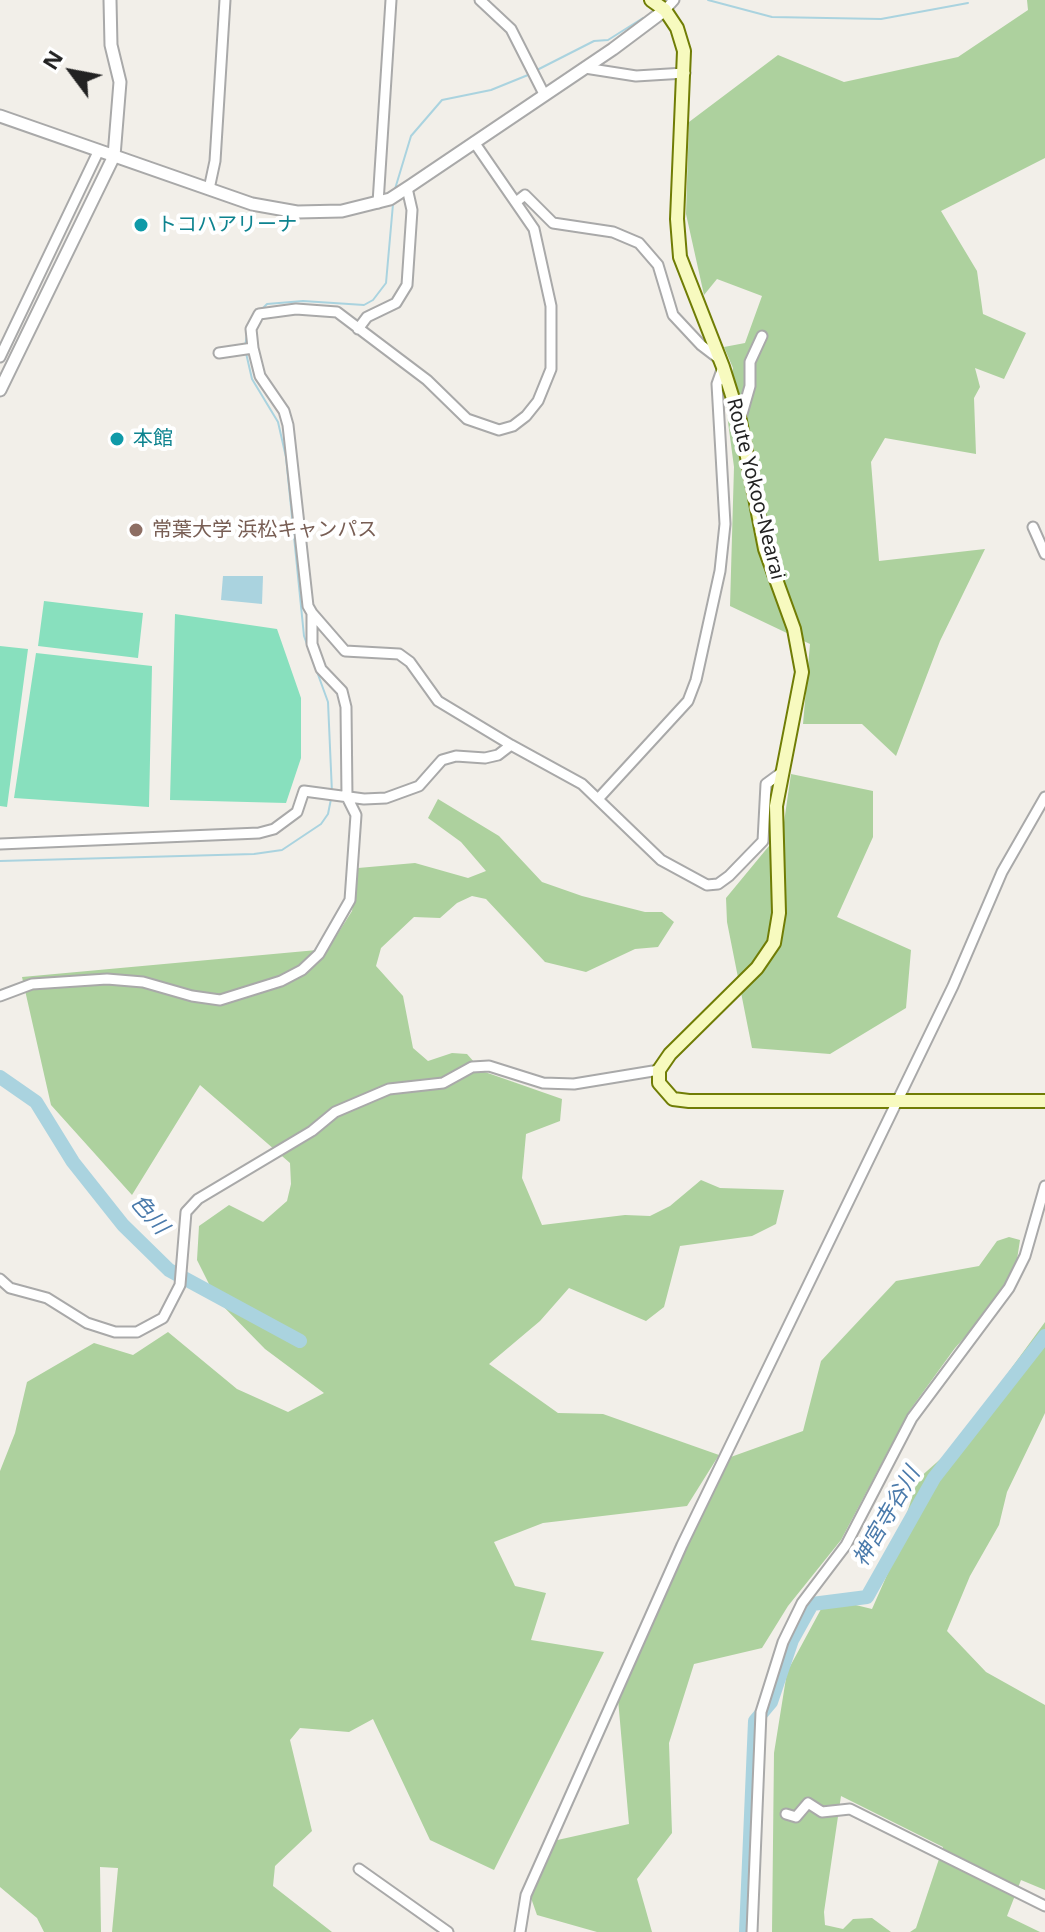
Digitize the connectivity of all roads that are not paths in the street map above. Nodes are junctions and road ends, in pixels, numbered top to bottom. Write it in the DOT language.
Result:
graph roads {
  1 [pos="110,0"];
  2 [pos="225,0"];
  3 [pos="391,0"];
  4 [pos="480,0"];
  5 [pos="651,0"];
  6 [pos="670,5"];
  7 [pos="585,68"];
  8 [pos="685,73"];
  9 [pos="544,94"];
  10 [pos="0,116"];
  11 [pos="474,142"];
  12 [pos="99,150"];
  13 [pos="114,156"];
  14 [pos="407,188"];
  15 [pos="209,189"];
  16 [pos="516,202"];
  17 [pos="378,203"];
  18 [pos="358,329"];
  19 [pos="762,336"];
  20 [pos="250,349"];
  21 [pos="219,353"];
  22 [pos="0,357"];
  23 [pos="721,363"];
  24 [pos="0,390"];
  25 [pos="740,421"];
  26 [pos="1033,527"];
  27 [pos="1045,554"];
  28 [pos="312,613"];
  29 [pos="511,745"];
  30 [pos="781,773"];
  31 [pos="347,797"];
  32 [pos="1045,797"];
  33 [pos="598,799"];
  34 [pos="0,844"];
  35 [pos="0,996"];
  36 [pos="659,1070"];
  37 [pos="896,1099"];
  38 [pos="1045,1101"];
  39 [pos="1045,1186"];
  40 [pos="0,1279"];
  41 [pos="786,1814"];
  42 [pos="359,1869"];
  43 [pos="1045,1906"];
  44 [pos="448,1932"];
  45 [pos="520,1932"];
  46 [pos="752,1932"];
  1 -- 13 [label="street"];
  2 -- 15 [label="street"];
  3 -- 17 [label="street"];
  4 -- 9 [label="street"];
  5 -- 6 [label="main road, Route Yokoo-Nearai"];
  6 -- 7 [label="street"];
  6 -- 8 [label="main road, Route Yokoo-Nearai"];
  7 -- 8 [label="street"];
  7 -- 9 [label="street"];
  8 -- 23 [label="main road, Route Yokoo-Nearai"];
  9 -- 11 [label="street"];
  10 -- 12 [label="street"];
  11 -- 14 [label="street"];
  11 -- 16 [label="street"];
  12 -- 13 [label="street"];
  12 -- 22 [label="street"];
  13 -- 15 [label="street"];
  13 -- 24 [label="street"];
  14 -- 17 [label="street"];
  14 -- 18 [label="street"];
  15 -- 17 [label="street"];
  16 -- 18 [label="street"];
  16 -- 23 [label="street"];
  18 -- 20 [label="street"];
  19 -- 25 [label="street"];
  20 -- 21 [label="street"];
  20 -- 28 [label="street"];
  23 -- 25 [label="main road, Route Yokoo-Nearai"];
  23 -- 33 [label="street"];
  25 -- 30 [label="main road, Route Yokoo-Nearai"];
  26 -- 27 [label="street"];
  28 -- 29 [label="street"];
  28 -- 31 [label="street"];
  29 -- 31 [label="street"];
  29 -- 33 [label="street"];
  30 -- 33 [label="street"];
  30 -- 36 [label="main road, Route Yokoo-Nearai"];
  31 -- 34 [label="street"];
  31 -- 35 [label="street"];
  32 -- 37 [label="street"];
  36 -- 37 [label="main road"];
  36 -- 40 [label="street"];
  37 -- 38 [label="main road"];
  37 -- 45 [label="street"];
  39 -- 46 [label="street"];
  41 -- 43 [label="street"];
  42 -- 44 [label="street"];
}
